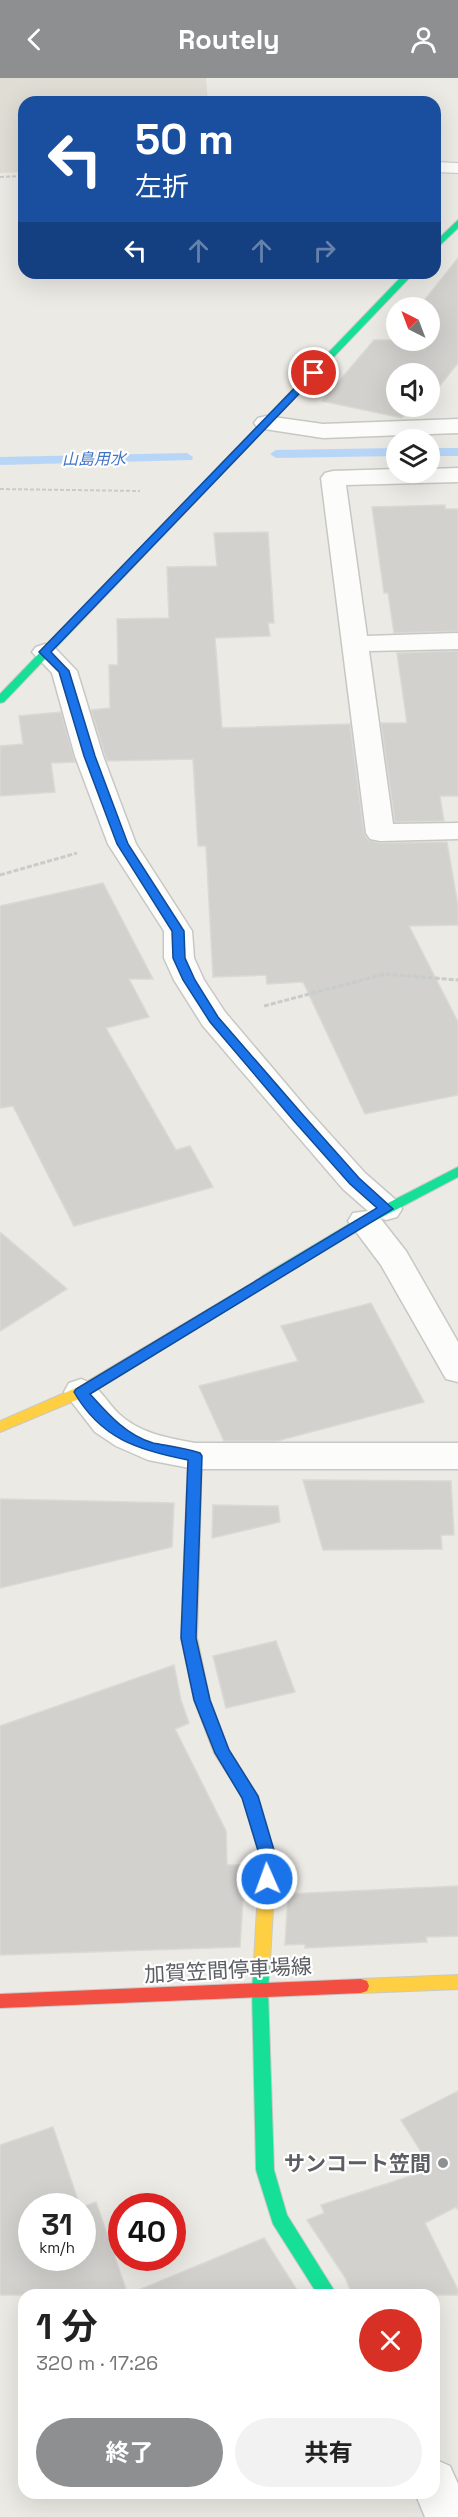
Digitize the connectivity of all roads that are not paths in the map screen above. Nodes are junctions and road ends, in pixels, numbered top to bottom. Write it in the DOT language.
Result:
graph roads {
  1 [pos="441,168"];
  2 [pos="458,168"];
  3 [pos="458,223"];
  4 [pos="441,241"];
  5 [pos="404,279"];
  6 [pos="266,423"];
  7 [pos="458,426"];
  8 [pos="458,475"];
  9 [pos="458,640"];
  10 [pos="354,644"];
  11 [pos="45,652"];
  12 [pos="0,699"];
  13 [pos="458,831"];
  14 [pos="458,1171"];
  15 [pos="375,1215"];
  16 [pos="458,1370"];
  17 [pos="81,1392"];
  18 [pos="0,1427"];
  19 [pos="195,1456"];
  20 [pos="458,1456"];
  21 [pos="458,1982"];
  22 [pos="260,1990"];
  23 [pos="0,2001"];
  24 [pos="324,2289"];
  25 [pos="440,2497"];
  26 [pos="448,2517"];
  1 -- 2 [label="lane"];
  3 -- 4 [label="main road"];
  5 -- 6 [label="main road"];
  6 -- 7 [label="street"];
  6 -- 11 [label="main road"];
  8 -- 10 [label="street"];
  9 -- 10 [label="street"];
  10 -- 13 [label="street"];
  11 -- 12 [label="main road"];
  11 -- 15 [label="street"];
  14 -- 15 [label="main road"];
  15 -- 16 [label="street"];
  15 -- 17 [label="main road"];
  17 -- 18 [label="main road"];
  17 -- 19 [label="street"];
  19 -- 20 [label="street"];
  19 -- 22 [label="main road"];
  21 -- 22 [label="main road, 加賀笠間停車場線"];
  22 -- 23 [label="main road, 加賀笠間停車場線"];
  22 -- 24 [label="main road"];
  25 -- 26 [label="street"];
}
